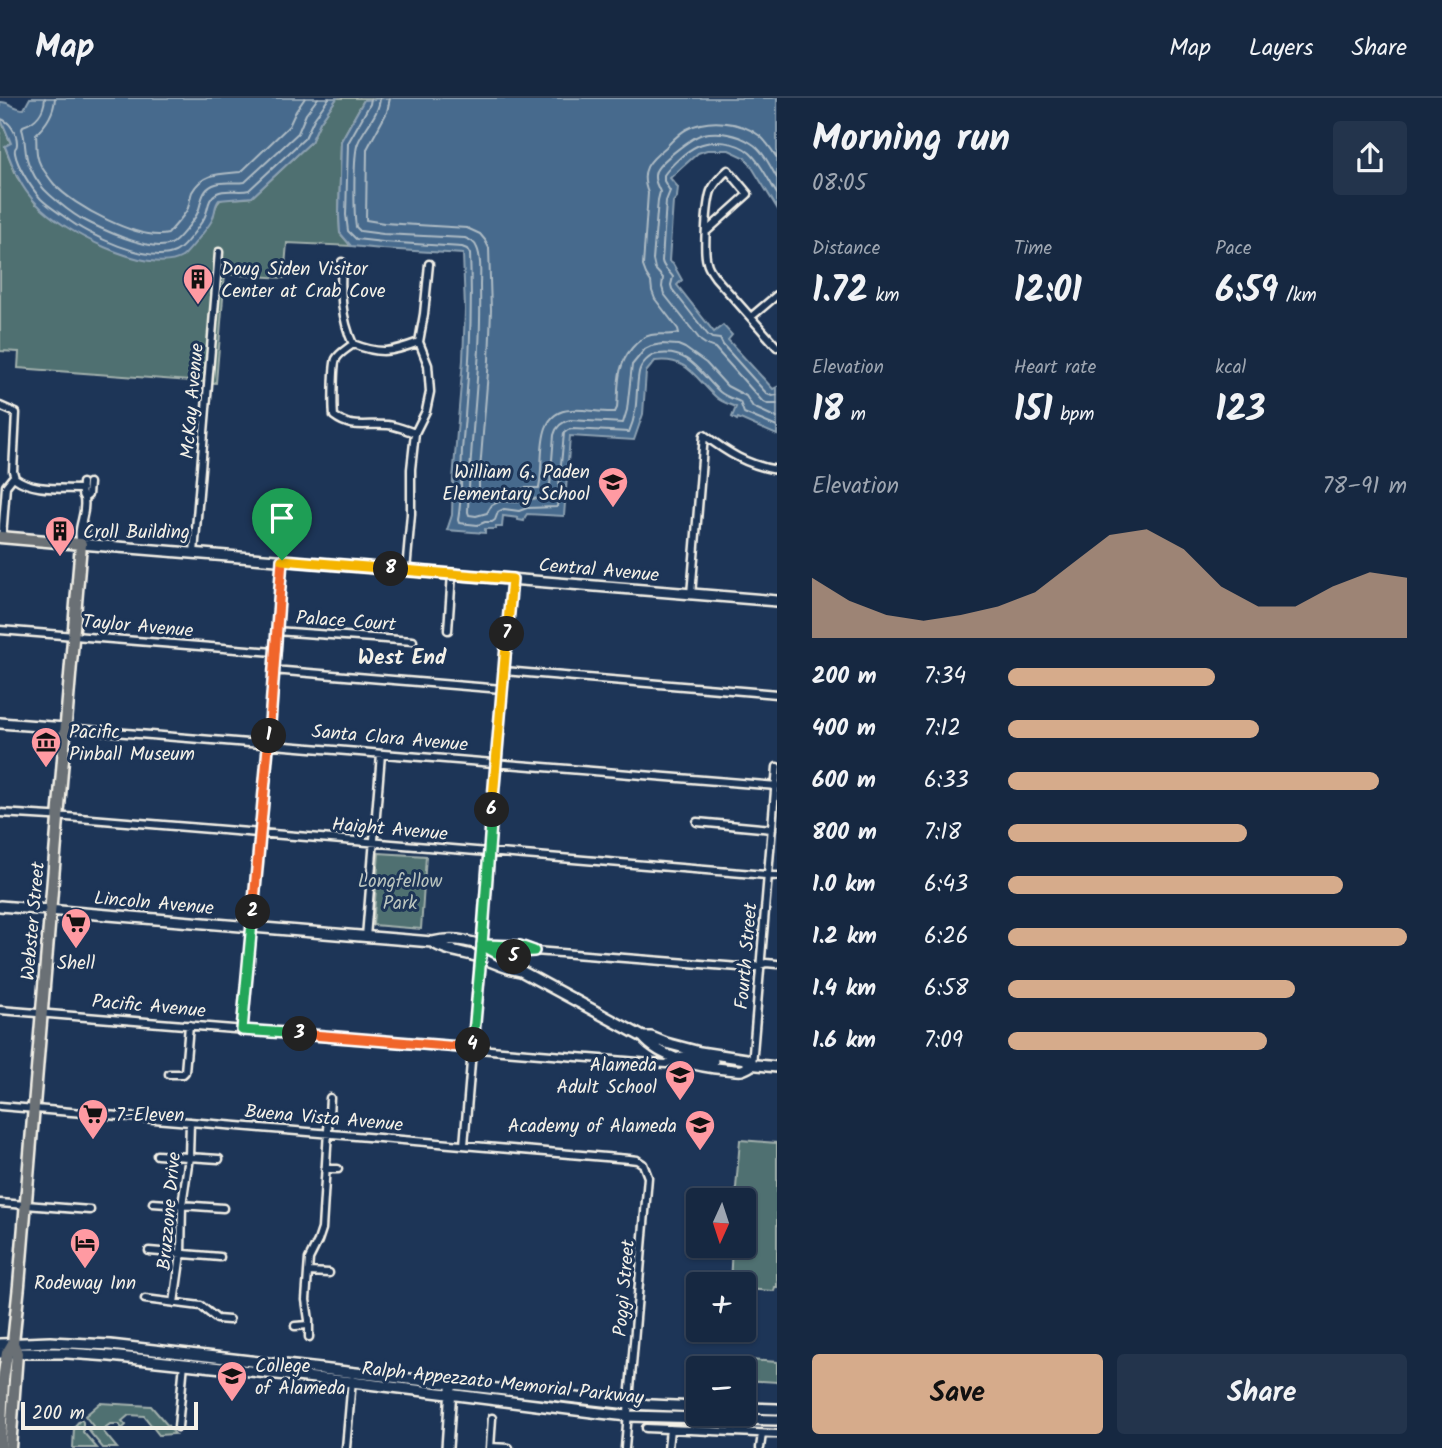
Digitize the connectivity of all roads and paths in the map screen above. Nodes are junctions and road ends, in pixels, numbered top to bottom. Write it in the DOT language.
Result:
graph roads {
  1 [pos="706,231"];
  2 [pos="219,252"];
  3 [pos="342,262"];
  4 [pos="429,264"];
  5 [pos="777,295"];
  6 [pos="751,317"];
  7 [pos="419,342"];
  8 [pos="353,344"];
  9 [pos="777,347"];
  10 [pos="0,406"];
  11 [pos="415,433"];
  12 [pos="777,470"];
  13 [pos="14,476"];
  14 [pos="1,537"];
  15 [pos="81,544"];
  16 [pos="194,553"];
  17 [pos="282,560"];
  18 [pos="406,570"];
  19 [pos="452,574"];
  20 [pos="512,579"];
  21 [pos="691,595"];
  22 [pos="777,601"];
  23 [pos="0,630"];
  24 [pos="447,630"];
  25 [pos="276,631"];
  26 [pos="73,636"];
  27 [pos="413,641"];
  28 [pos="275,652"];
  29 [pos="273,670"];
  30 [pos="504,671"];
  31 [pos="502,689"];
  32 [pos="777,694"];
  33 [pos="0,723"];
  34 [pos="65,728"];
  35 [pos="269,745"];
  36 [pos="381,754"];
  37 [pos="496,764"];
  38 [pos="777,767"];
  39 [pos="776,786"];
  40 [pos="0,813"];
  41 [pos="58,817"];
  42 [pos="697,822"];
  43 [pos="772,828"];
  44 [pos="261,833"];
  45 [pos="374,843"];
  46 [pos="488,852"];
  47 [pos="768,876"];
  48 [pos="777,876"];
  49 [pos="0,906"];
  50 [pos="50,911"];
  51 [pos="251,928"];
  52 [pos="366,937"];
  53 [pos="432,942"];
  54 [pos="482,945"];
  55 [pos="449,948"];
  56 [pos="534,951"];
  57 [pos="481,958"];
  58 [pos="513,962"];
  59 [pos="777,964"];
  60 [pos="760,966"];
  61 [pos="522,971"];
  62 [pos="0,1010"];
  63 [pos="41,1014"];
  64 [pos="189,1026"];
  65 [pos="242,1030"];
  66 [pos="643,1037"];
  67 [pos="472,1048"];
  68 [pos="677,1059"];
  69 [pos="752,1065"];
  70 [pos="777,1067"];
  71 [pos="169,1074"];
  72 [pos="330,1098"];
  73 [pos="0,1106"];
  74 [pos="33,1109"];
  75 [pos="190,1122"];
  76 [pos="327,1133"];
  77 [pos="464,1145"];
  78 [pos="157,1155"];
  79 [pos="189,1157"];
  80 [pos="219,1159"];
  81 [pos="643,1164"];
  82 [pos="325,1169"];
  83 [pos="338,1169"];
  84 [pos="0,1203"];
  85 [pos="153,1203"];
  86 [pos="25,1205"];
  87 [pos="182,1205"];
  88 [pos="223,1208"];
  89 [pos="90,1210"];
  90 [pos="149,1251"];
  91 [pos="181,1254"];
  92 [pos="220,1257"];
  93 [pos="308,1272"];
  94 [pos="328,1273"];
  95 [pos="145,1300"];
  96 [pos="174,1303"];
  97 [pos="229,1320"];
  98 [pos="309,1325"];
  99 [pos="295,1326"];
  100 [pos="309,1337"];
  101 [pos="7,1349"];
  102 [pos="184,1363"];
  103 [pos="352,1378"];
  104 [pos="452,1384"];
  105 [pos="451,1395"];
  106 [pos="629,1405"];
  107 [pos="686,1407"];
  108 [pos="756,1408"];
  109 [pos="777,1409"];
  110 [pos="628,1416"];
  111 [pos="492,1418"];
  112 [pos="777,1420"];
  113 [pos="178,1427"];
  114 [pos="646,1428"];
  115 [pos="670,1429"];
  116 [pos="762,1434"];
  117 [pos="777,1434"];
  118 [pos="490,1447"];
  119 [pos="0,1448"];
  120 [pos="10,1448"];
  121 [pos="346,1448"];
  122 [pos="447,1448"];
  123 [pos="509,1448"];
  124 [pos="625,1448"];
  125 [pos="668,1448"];
  126 [pos="760,1448"];
  1 -- 1 [label="street"];
  1 -- 6 [label="street"];
  2 -- 16 [label="street, McKay Avenue"];
  3 -- 8 [label="street"];
  4 -- 7 [label="street"];
  5 -- 6 [label="street"];
  6 -- 9 [label="street"];
  7 -- 8 [label="street"];
  7 -- 11 [label="street"];
  8 -- 11 [label="street"];
  10 -- 13 [label="street"];
  11 -- 18 [label="street"];
  12 -- 21 [label="street"];
  13 -- 14 [label="street"];
  13 -- 15 [label="street, Webster Street"];
  14 -- 15 [label="main road, Central Avenue"];
  15 -- 16 [label="street, Central Avenue"];
  15 -- 26 [label="main road, Webster Street"];
  16 -- 17 [label="street, Central Avenue"];
  17 -- 18 [label="street, Central Avenue"];
  17 -- 25 [label="street"];
  18 -- 19 [label="street, Central Avenue"];
  19 -- 20 [label="street, Central Avenue"];
  19 -- 24 [label="street"];
  20 -- 21 [label="street, Central Avenue"];
  20 -- 30 [label="street"];
  21 -- 22 [label="street, Central Avenue"];
  23 -- 26 [label="street, Taylor Avenue"];
  25 -- 27 [label="street, Palace Court"];
  25 -- 28 [label="street"];
  26 -- 28 [label="street, Taylor Avenue"];
  26 -- 34 [label="main road, Webster Street"];
  28 -- 29 [label="street"];
  29 -- 31 [label="street"];
  29 -- 35 [label="street"];
  30 -- 31 [label="street"];
  30 -- 32 [label="street"];
  31 -- 37 [label="street"];
  33 -- 34 [label="street, Santa Clara Avenue"];
  34 -- 35 [label="street, Santa Clara Avenue"];
  34 -- 41 [label="main road, Webster Street"];
  35 -- 36 [label="street, Santa Clara Avenue"];
  35 -- 44 [label="street"];
  36 -- 37 [label="street, Santa Clara Avenue"];
  36 -- 45 [label="street"];
  37 -- 39 [label="street, Santa Clara Avenue"];
  37 -- 46 [label="street"];
  38 -- 39 [label="street, Fourth Street"];
  39 -- 43 [label="street, Fourth Street"];
  40 -- 41 [label="street, Haight Avenue"];
  41 -- 44 [label="street, Haight Avenue"];
  41 -- 50 [label="main road, Webster Street"];
  42 -- 43 [label="street"];
  43 -- 47 [label="street, Fourth Street"];
  44 -- 45 [label="street, Haight Avenue"];
  44 -- 51 [label="street"];
  45 -- 46 [label="street, Haight Avenue"];
  45 -- 52 [label="street"];
  46 -- 47 [label="street, Haight Avenue"];
  46 -- 54 [label="street"];
  47 -- 48 [label="street, Haight Avenue"];
  47 -- 60 [label="street, Fourth Street"];
  49 -- 50 [label="street, Lincoln Avenue"];
  50 -- 51 [label="street, Lincoln Avenue"];
  50 -- 63 [label="main road, Webster Street"];
  51 -- 52 [label="street, Lincoln Avenue"];
  51 -- 65 [label="street"];
  52 -- 53 [label="street, Lincoln Avenue"];
  53 -- 54 [label="street, Lincoln Avenue"];
  53 -- 55 [label="street, Lincoln Avenue"];
  54 -- 55 [label="street"];
  54 -- 56 [label="street, Lincoln Avenue"];
  54 -- 57 [label="street"];
  54 -- 58 [label="street"];
  55 -- 57 [label="street, Lincoln Avenue"];
  56 -- 58 [label="street"];
  56 -- 60 [label="street, Lincoln Avenue"];
  57 -- 61 [label="street, Lincoln Avenue"];
  57 -- 67 [label="street"];
  58 -- 61 [label="street"];
  59 -- 60 [label="street, Lincoln Avenue"];
  60 -- 69 [label="street, Fourth Street"];
  61 -- 66 [label="street"];
  62 -- 63 [label="street, Pacific Avenue"];
  63 -- 64 [label="street, Pacific Avenue"];
  63 -- 74 [label="main road, Webster Street"];
  64 -- 65 [label="street, Pacific Avenue"];
  64 -- 71 [label="street"];
  65 -- 67 [label="street, Pacific Avenue"];
  66 -- 68 [label="street"];
  66 -- 69 [label="street"];
  67 -- 68 [label="street, Pacific Avenue"];
  67 -- 77 [label="street"];
  68 -- 69 [label="street"];
  69 -- 70 [label="street"];
  72 -- 76 [label="street"];
  73 -- 74 [label="street, Buena Vista Avenue"];
  74 -- 75 [label="street, Buena Vista Avenue"];
  74 -- 86 [label="main road, Webster Street"];
  75 -- 76 [label="street, Buena Vista Avenue"];
  75 -- 79 [label="street, Bruzzone Drive"];
  76 -- 77 [label="street, Buena Vista Avenue"];
  76 -- 82 [label="street"];
  77 -- 81 [label="street, Buena Vista Avenue"];
  78 -- 79 [label="street"];
  79 -- 80 [label="street"];
  79 -- 87 [label="street, Bruzzone Drive"];
  81 -- 106 [label="street, Poggi Street"];
  82 -- 83 [label="street"];
  82 -- 93 [label="street"];
  84 -- 86 [label="street"];
  85 -- 87 [label="street"];
  86 -- 89 [label="street"];
  86 -- 101 [label="main road, Webster Street"];
  87 -- 88 [label="street"];
  87 -- 91 [label="street, Bruzzone Drive"];
  90 -- 91 [label="street"];
  91 -- 92 [label="street"];
  91 -- 96 [label="street, Bruzzone Drive"];
  93 -- 94 [label="street"];
  93 -- 98 [label="street"];
  95 -- 96 [label="street"];
  96 -- 97 [label="street"];
  98 -- 99 [label="street"];
  98 -- 100 [label="street"];
  101 -- 102 [label="street, Ralph Appezzato Memorial Parkway"];
  101 -- 103 [label="street, Ralph Appezzato Memorial Parkway"];
  101 -- 119 [label="main road, Webster Street"];
  101 -- 120 [label="main road, Webster Street"];
  102 -- 103 [label="street, Ralph Appezzato Memorial Parkway"];
  102 -- 113 [label="street"];
  103 -- 104 [label="street, Ralph Appezzato Memorial Parkway"];
  103 -- 105 [label="street, Ralph Appezzato Memorial Parkway"];
  103 -- 121 [label="street"];
  104 -- 105 [label="street"];
  104 -- 106 [label="street, Ralph Appezzato Memorial Parkway"];
  105 -- 110 [label="street, Ralph Appezzato Memorial Parkway"];
  105 -- 122 [label="street"];
  106 -- 107 [label="street, Ralph Appezzato Memorial Parkway"];
  106 -- 110 [label="street, Poggi Street"];
  108 -- 109 [label="street"];
  110 -- 112 [label="street, Ralph Appezzato Memorial Parkway"];
  110 -- 124 [label="street, Poggi Street"];
  111 -- 118 [label="street"];
  114 -- 115 [label="street"];
  115 -- 116 [label="street"];
  115 -- 125 [label="street"];
  116 -- 117 [label="street"];
  116 -- 126 [label="street"];
  118 -- 123 [label="street"];
}
